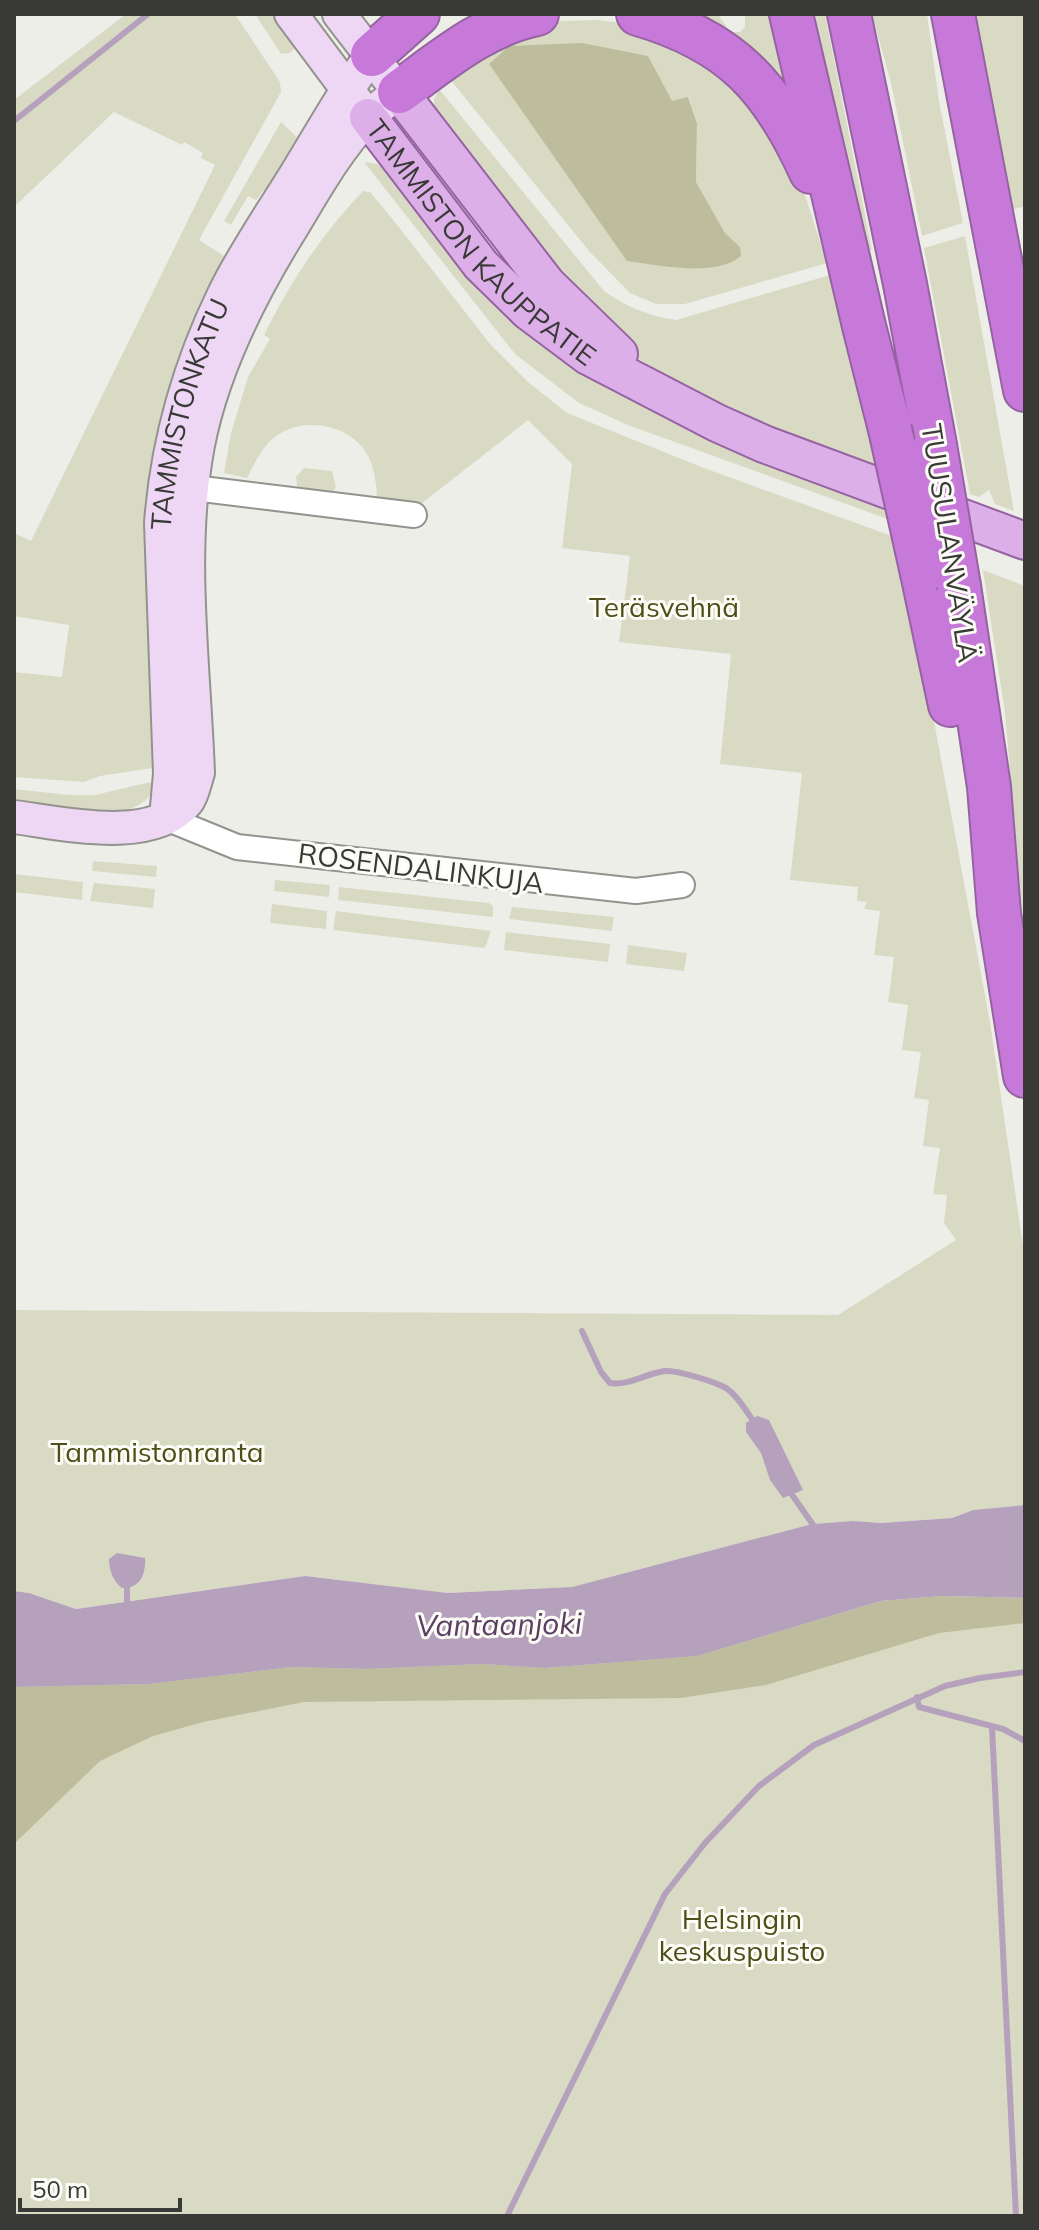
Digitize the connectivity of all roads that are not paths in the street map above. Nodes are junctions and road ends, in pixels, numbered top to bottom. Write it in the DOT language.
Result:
graph roads {
  1 [pos="291,14"];
  2 [pos="339,14"];
  3 [pos="418,14"];
  4 [pos="537,14"];
  5 [pos="638,14"];
  6 [pos="791,14"];
  7 [pos="849,14"];
  8 [pos="953,14"];
  9 [pos="359,72"];
  10 [pos="384,104"];
  11 [pos="846,250"];
  12 [pos="1025,390"];
  13 [pos="178,486"];
  14 [pos="414,515"];
  15 [pos="1025,541"];
  16 [pos="941,580"];
  17 [pos="14,817"];
  18 [pos="166,818"];
  19 [pos="682,885"];
  20 [pos="1025,1076"];
  1 -- 9 [label="street, TAMMISTON KAUPPATIE"];
  2 -- 9 [label="street, TAMMISTON KAUPPATIE"];
  3 -- 9 [label="highway"];
  4 -- 10 [label="highway"];
  5 -- 11 [label="highway"];
  6 -- 11 [label="highway"];
  7 -- 16 [label="highway, TUUSULANVÄYLÄ, bridge"];
  8 -- 12 [label="highway"];
  9 -- 10 [label="street, TAMMISTON KAUPPATIE"];
  9 -- 13 [label="street, TAMMISTONKATU"];
  10 -- 13 [label="street, TAMMISTONKATU"];
  10 -- 15 [label="main road, TAMMISTON KAUPPATIE"];
  11 -- 16 [label="highway, bridge"];
  13 -- 14 [label="street"];
  13 -- 18 [label="street, TAMMISTONKATU"];
  16 -- 20 [label="highway, TUUSULANVÄYLÄ"];
  17 -- 18 [label="street"];
  18 -- 19 [label="street, ROSENDALINKUJA"];
}
